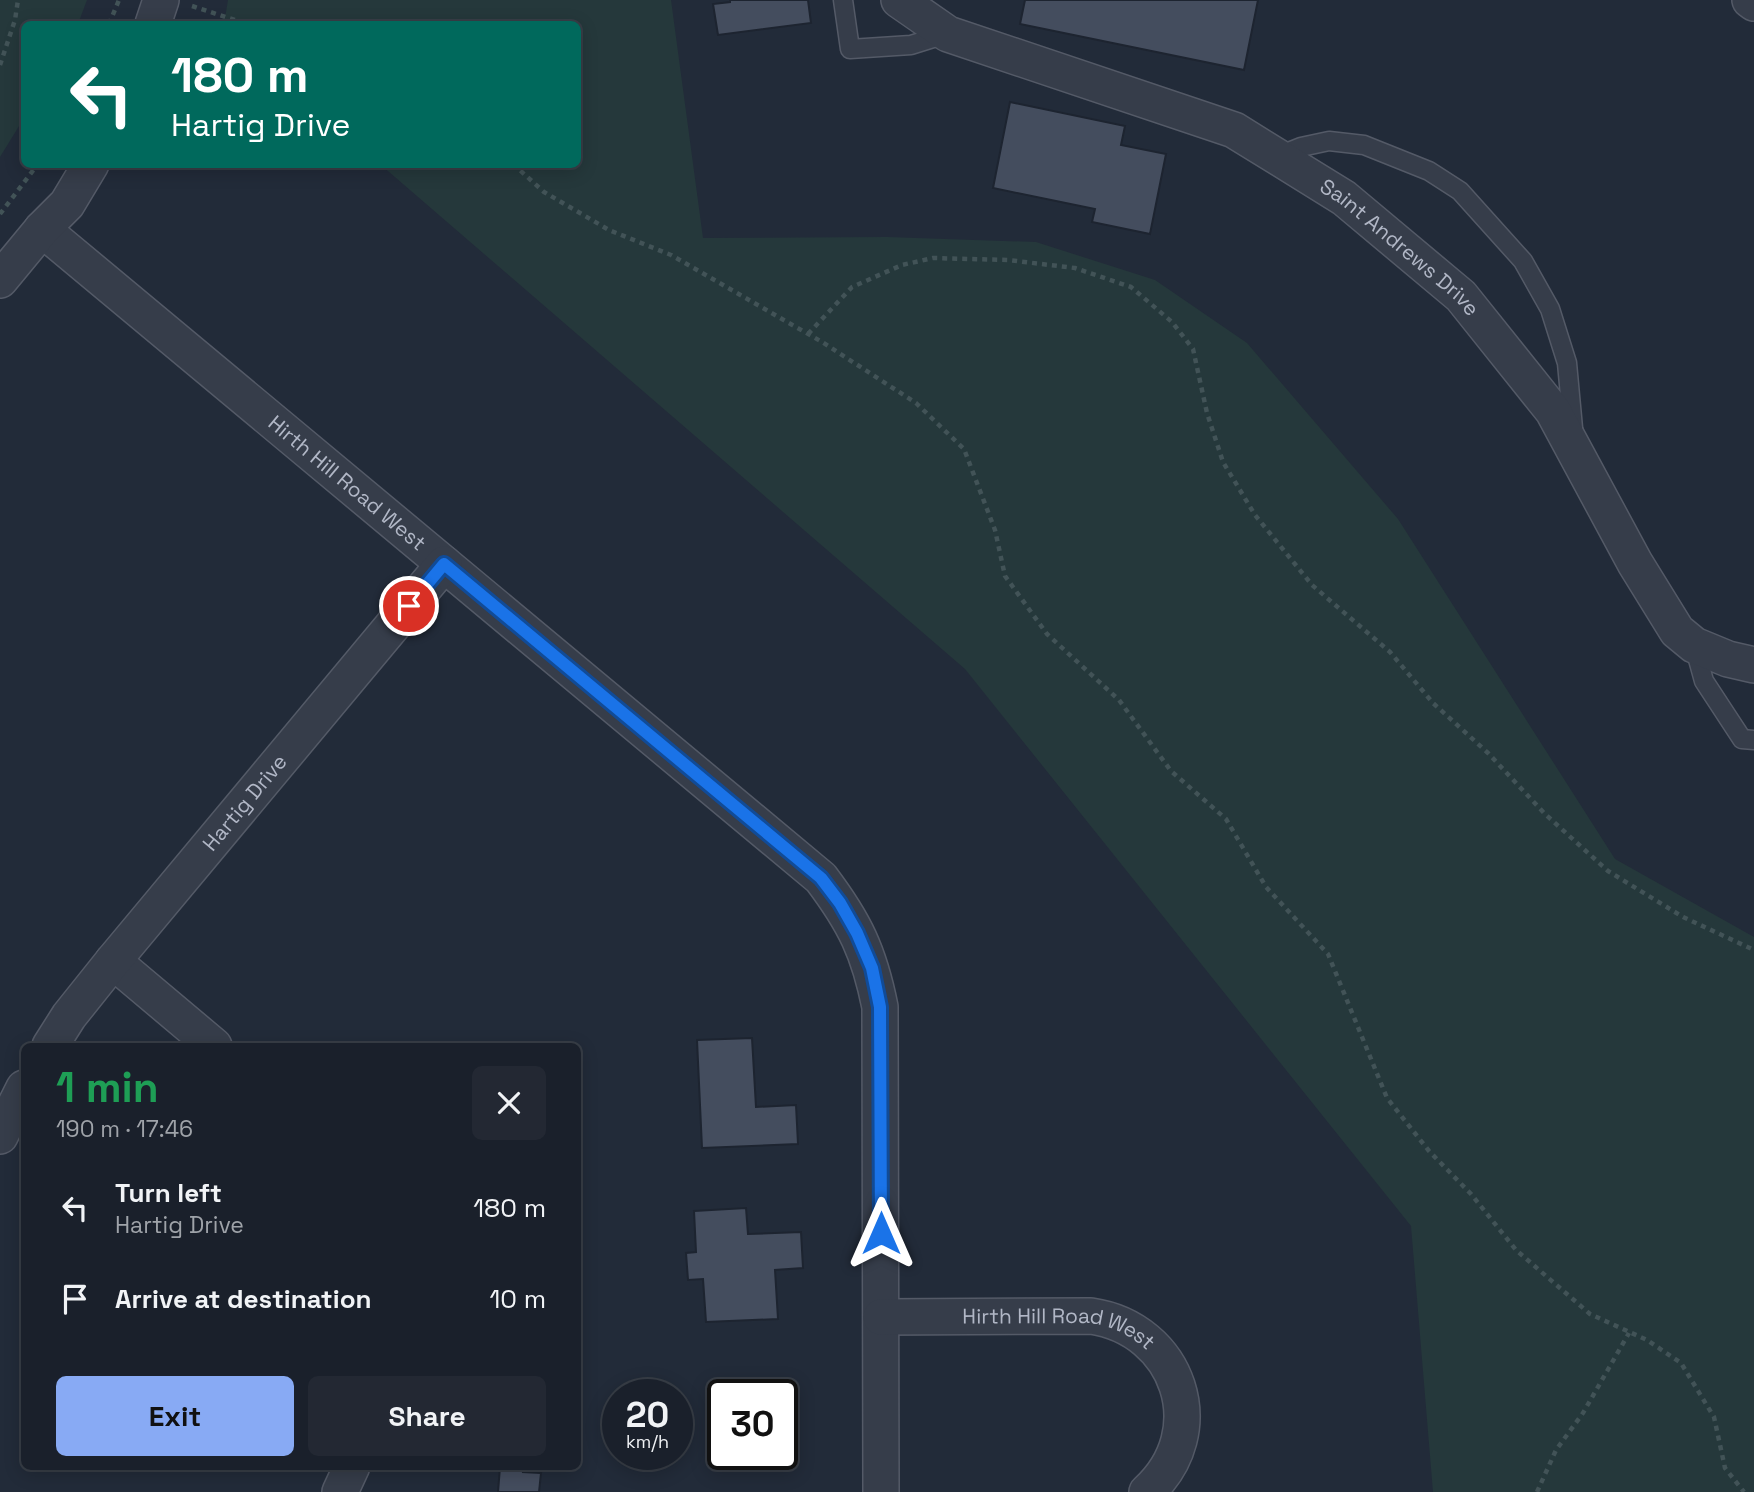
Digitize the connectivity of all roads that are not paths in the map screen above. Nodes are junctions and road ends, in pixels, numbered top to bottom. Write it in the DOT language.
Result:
graph roads {
  1 [pos="843,0"];
  2 [pos="899,0"];
  3 [pos="175,3"];
  4 [pos="156,21"];
  5 [pos="948,33"];
  6 [pos="1276,157"];
  7 [pos="90,168"];
  8 [pos="42,229"];
  9 [pos="0,279"];
  10 [pos="1575,449"];
  11 [pos="444,564"];
  12 [pos="1693,645"];
  13 [pos="1754,666"];
  14 [pos="1754,740"];
  15 [pos="113,961"];
  16 [pos="52,1043"];
  17 [pos="210,1043"];
  18 [pos="21,1094"];
  19 [pos="0,1136"];
  20 [pos="881,1331"];
  21 [pos="350,1470"];
  22 [pos="340,1492"];
  23 [pos="881,1492"];
  24 [pos="1147,1492"];
  1 -- 5 [label="lane"];
  2 -- 5 [label="street, Saint Andrews Drive"];
  3 -- 4 [label="street"];
  5 -- 6 [label="street, Saint Andrews Drive"];
  6 -- 10 [label="street, Saint Andrews Drive"];
  6 -- 10 [label="lane"];
  7 -- 8 [label="street"];
  8 -- 9 [label="street"];
  8 -- 11 [label="street, Hirth Hill Road West"];
  10 -- 12 [label="street, Saint Andrews Drive"];
  11 -- 15 [label="street, Hartig Drive"];
  11 -- 20 [label="street, Hirth Hill Road West"];
  12 -- 13 [label="street, Saint Andrews Drive"];
  12 -- 14 [label="lane"];
  15 -- 16 [label="street, Hartig Drive"];
  15 -- 17 [label="street"];
  18 -- 19 [label="street"];
  20 -- 23 [label="street"];
  20 -- 24 [label="street, Hirth Hill Road West"];
  21 -- 22 [label="street"];
}
